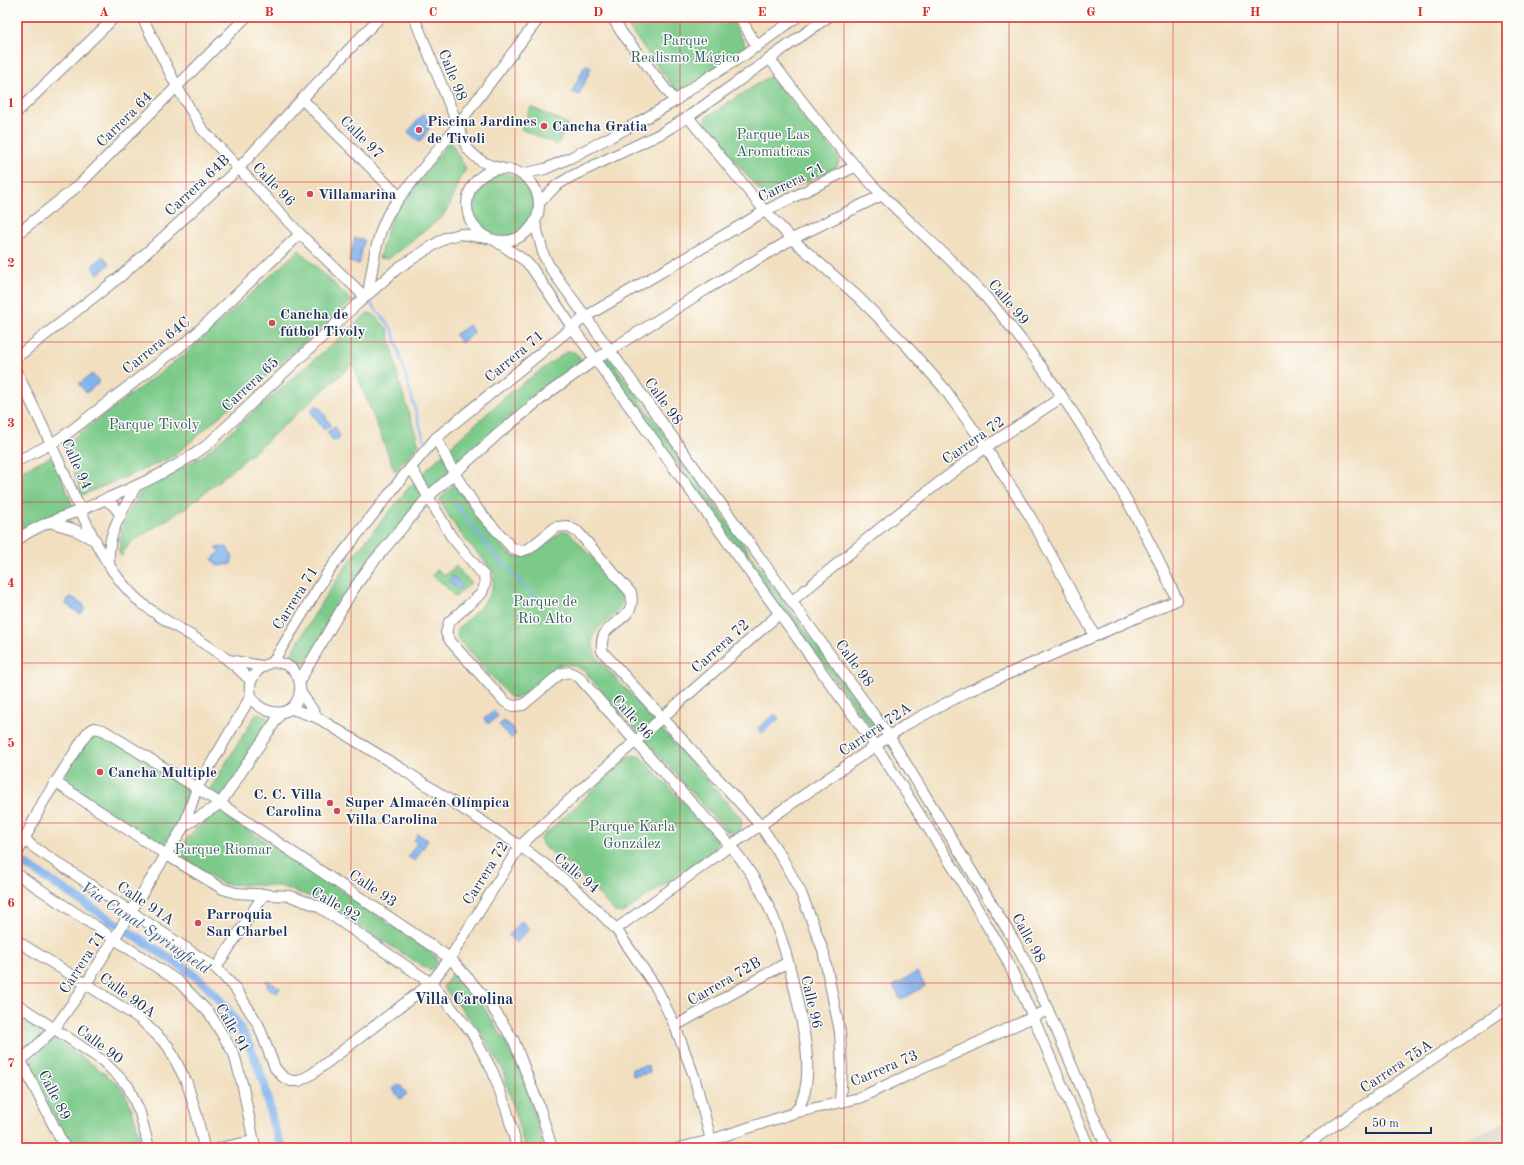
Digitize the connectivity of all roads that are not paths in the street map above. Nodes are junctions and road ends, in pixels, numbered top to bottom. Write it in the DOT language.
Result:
graph roads {
  1 [pos="115,17"];
  2 [pos="142,17"];
  3 [pos="246,17"];
  4 [pos="380,17"];
  5 [pos="414,17"];
  6 [pos="540,17"];
  7 [pos="612,17"];
  8 [pos="740,17"];
  9 [pos="797,17"];
  10 [pos="828,17"];
  11 [pos="757,47"];
  12 [pos="770,59"];
  13 [pos="178,87"];
  14 [pos="302,99"];
  15 [pos="675,100"];
  16 [pos="17,112"];
  17 [pos="688,117"];
  18 [pos="457,126"];
  19 [pos="856,166"];
  20 [pos="504,168"];
  21 [pos="238,169"];
  22 [pos="521,174"];
  23 [pos="882,195"];
  24 [pos="400,197"];
  25 [pos="539,203"];
  26 [pos="765,211"];
  27 [pos="535,223"];
  28 [pos="17,234"];
  29 [pos="300,234"];
  30 [pos="792,238"];
  31 [pos="492,239"];
  32 [pos="366,296"];
  33 [pos="585,317"];
  34 [pos="572,327"];
  35 [pos="610,350"];
  36 [pos="17,357"];
  37 [pos="596,359"];
  38 [pos="17,373"];
  39 [pos="1062,397"];
  40 [pos="436,438"];
  41 [pos="51,444"];
  42 [pos="986,447"];
  43 [pos="17,461"];
  44 [pos="411,467"];
  45 [pos="454,473"];
  46 [pos="136,486"];
  47 [pos="429,496"];
  48 [pos="105,499"];
  49 [pos="80,510"];
  50 [pos="121,516"];
  51 [pos="49,522"];
  52 [pos="17,540"];
  53 [pos="96,541"];
  54 [pos="110,567"];
  55 [pos="1177,600"];
  56 [pos="792,601"];
  57 [pos="779,614"];
  58 [pos="1095,636"];
  59 [pos="228,660"];
  60 [pos="273,662"];
  61 [pos="262,666"];
  62 [pos="300,680"];
  63 [pos="251,681"];
  64 [pos="300,691"];
  65 [pos="251,696"];
  66 [pos="292,709"];
  67 [pos="281,713"];
  68 [pos="318,718"];
  69 [pos="663,718"];
  70 [pos="889,736"];
  71 [pos="635,742"];
  72 [pos="876,746"];
  73 [pos="55,782"];
  74 [pos="197,788"];
  75 [pos="220,804"];
  76 [pos="760,825"];
  77 [pos="184,826"];
  78 [pos="24,838"];
  79 [pos="520,846"];
  80 [pos="730,846"];
  81 [pos="18,851"];
  82 [pos="166,854"];
  83 [pos="17,874"];
  84 [pos="264,894"];
  85 [pos="130,915"];
  86 [pos="616,929"];
  87 [pos="117,935"];
  88 [pos="17,941"];
  89 [pos="450,958"];
  90 [pos="788,962"];
  91 [pos="216,968"];
  92 [pos="431,983"];
  93 [pos="86,984"];
  94 [pos="17,1004"];
  95 [pos="1507,1008"];
  96 [pos="1048,1010"];
  97 [pos="1033,1017"];
  98 [pos="675,1026"];
  99 [pos="54,1030"];
  100 [pos="18,1060"];
  101 [pos="291,1081"];
  102 [pos="840,1102"];
  103 [pos="794,1113"];
  104 [pos="711,1140"];
  105 [pos="255,1144"];
  106 [pos="65,1148"];
  107 [pos="149,1148"];
  108 [pos="204,1148"];
  109 [pos="220,1148"];
  110 [pos="517,1148"];
  111 [pos="552,1148"];
  112 [pos="679,1148"];
  113 [pos="1089,1148"];
  114 [pos="1107,1148"];
  115 [pos="1301,1148"];
  1 -- 16 [label="street"];
  2 -- 13 [label="street, Calle 96"];
  3 -- 13 [label="street, Carrera 64"];
  4 -- 14 [label="street, Carrera 64B"];
  5 -- 18 [label="street, Calle 98"];
  6 -- 18 [label="street"];
  7 -- 15 [label="street"];
  8 -- 11 [label="street"];
  9 -- 11 [label="street"];
  10 -- 12 [label="street"];
  11 -- 15 [label="street"];
  12 -- 17 [label="street"];
  12 -- 19 [label="street, Calle 99"];
  13 -- 21 [label="street, Calle 96"];
  13 -- 28 [label="street, Carrera 64"];
  14 -- 21 [label="street, Carrera 64B"];
  14 -- 24 [label="street, Calle 97"];
  15 -- 22 [label="street"];
  17 -- 25 [label="street"];
  17 -- 26 [label="street"];
  18 -- 20 [label="street, Calle 98"];
  18 -- 24 [label="street"];
  19 -- 23 [label="street, Calle 99"];
  19 -- 26 [label="street, Carrera 71"];
  20 -- 22 [label="street"];
  20 -- 31 [label="street"];
  21 -- 29 [label="street, Calle 96"];
  21 -- 36 [label="street, Carrera 64B"];
  22 -- 25 [label="street"];
  23 -- 30 [label="street"];
  23 -- 39 [label="street, Calle 99"];
  24 -- 32 [label="street"];
  25 -- 27 [label="street"];
  26 -- 30 [label="street"];
  26 -- 33 [label="street, Carrera 71"];
  27 -- 31 [label="street"];
  27 -- 33 [label="street, Calle 98"];
  29 -- 32 [label="street, Calle 96"];
  29 -- 41 [label="street, Carrera 64C"];
  30 -- 35 [label="street"];
  30 -- 42 [label="street"];
  31 -- 32 [label="street, Carrera 65"];
  31 -- 34 [label="street, Calle 98"];
  32 -- 46 [label="street, Carrera 65"];
  33 -- 34 [label="street, Carrera 71"];
  33 -- 35 [label="street, Calle 98"];
  34 -- 37 [label="street, Calle 98"];
  34 -- 40 [label="street, Carrera 71"];
  35 -- 37 [label="street"];
  35 -- 56 [label="street, Calle 98"];
  37 -- 45 [label="street"];
  37 -- 57 [label="street, Calle 98"];
  38 -- 41 [label="street, Calle 94"];
  39 -- 42 [label="street, Carrera 72"];
  39 -- 55 [label="street, Calle 99"];
  40 -- 44 [label="street, Carrera 71"];
  40 -- 45 [label="street, Calle 96"];
  41 -- 43 [label="street, Carrera 64C"];
  41 -- 49 [label="street, Calle 94"];
  42 -- 56 [label="street, Carrera 72"];
  42 -- 58 [label="street"];
  44 -- 47 [label="street, Calle 96"];
  44 -- 60 [label="street, Carrera 71"];
  45 -- 47 [label="street"];
  45 -- 69 [label="street, Calle 96"];
  46 -- 48 [label="street, Carrera 65"];
  46 -- 50 [label="street"];
  47 -- 62 [label="street"];
  47 -- 71 [label="street, Calle 96"];
  48 -- 49 [label="street, Carrera 65"];
  48 -- 50 [label="street, Calle 94"];
  49 -- 51 [label="street, Carrera 65"];
  49 -- 53 [label="street, Calle 94"];
  50 -- 54 [label="street"];
  51 -- 52 [label="street, Carrera 65"];
  51 -- 53 [label="street"];
  53 -- 54 [label="street, Calle 94"];
  54 -- 59 [label="street, Calle 94"];
  55 -- 58 [label="street, Carrera 72A"];
  56 -- 70 [label="street, Calle 98"];
  57 -- 69 [label="street, Carrera 72"];
  57 -- 72 [label="street, Calle 98"];
  58 -- 70 [label="street, Carrera 72A"];
  59 -- 61 [label="street, Calle 94"];
  59 -- 63 [label="street, Calle 94"];
  60 -- 61 [label="street"];
  60 -- 62 [label="street"];
  61 -- 63 [label="street"];
  62 -- 64 [label="street"];
  63 -- 65 [label="street"];
  64 -- 66 [label="street"];
  64 -- 68 [label="street, Calle 94"];
  65 -- 67 [label="street"];
  65 -- 74 [label="street, Carrera 71"];
  66 -- 67 [label="street"];
  66 -- 68 [label="street, Calle 94"];
  67 -- 75 [label="street, Carrera 71"];
  68 -- 79 [label="street, Calle 94"];
  69 -- 71 [label="street, Carrera 72"];
  69 -- 76 [label="street, Calle 96"];
  70 -- 72 [label="street, Carrera 72A"];
  70 -- 96 [label="street, Calle 98"];
  71 -- 79 [label="street, Carrera 72"];
  71 -- 80 [label="street, Calle 96"];
  72 -- 76 [label="street, Carrera 72A"];
  72 -- 97 [label="street, Calle 98"];
  73 -- 74 [label="street, Calle 93"];
  73 -- 78 [label="street"];
  73 -- 82 [label="street, Calle 92"];
  74 -- 75 [label="street, Calle 93"];
  74 -- 77 [label="street, Carrera 71"];
  75 -- 77 [label="street, Carrera 71"];
  75 -- 89 [label="street, Calle 93"];
  76 -- 80 [label="street, Carrera 72A"];
  76 -- 102 [label="street, Calle 96"];
  77 -- 82 [label="street, Carrera 71"];
  78 -- 81 [label="street"];
  78 -- 85 [label="street, Calle 91A"];
  79 -- 86 [label="street, Calle 94"];
  79 -- 89 [label="street, Carrera 72"];
  80 -- 86 [label="street, Carrera 72A"];
  80 -- 90 [label="street, Calle 96"];
  82 -- 84 [label="street, Calle 92"];
  82 -- 85 [label="street, Carrera 71"];
  83 -- 87 [label="street, Calle 91"];
  84 -- 91 [label="street"];
  84 -- 92 [label="street, Calle 92"];
  85 -- 87 [label="street, Carrera 71"];
  85 -- 91 [label="street, Calle 91A"];
  86 -- 98 [label="street, Calle 94"];
  87 -- 93 [label="street, Carrera 71"];
  87 -- 105 [label="street, Calle 91"];
  88 -- 93 [label="street, Calle 90A"];
  89 -- 92 [label="street, Carrera 72"];
  89 -- 111 [label="street, Calle 93"];
  90 -- 98 [label="street, Carrera 72B"];
  90 -- 103 [label="street, Calle 96"];
  91 -- 101 [label="street, Calle 91A"];
  92 -- 101 [label="street, Carrera 72"];
  92 -- 110 [label="street, Calle 92"];
  93 -- 99 [label="street, Carrera 71"];
  93 -- 108 [label="street, Calle 90A"];
  94 -- 99 [label="street, Calle 90"];
  95 -- 115 [label="street, Carrera 75A"];
  96 -- 97 [label="street, Carrera 73"];
  96 -- 114 [label="street, Calle 98"];
  97 -- 102 [label="street, Carrera 73"];
  97 -- 113 [label="street, Calle 98"];
  98 -- 104 [label="street, Calle 94"];
  99 -- 100 [label="street, Carrera 71"];
  99 -- 107 [label="street, Calle 90"];
  100 -- 106 [label="street, Calle 89"];
  102 -- 103 [label="street, Carrera 73"];
  103 -- 104 [label="street, Carrera 73"];
  104 -- 112 [label="street, Carrera 73"];
  105 -- 109 [label="street"];
}
